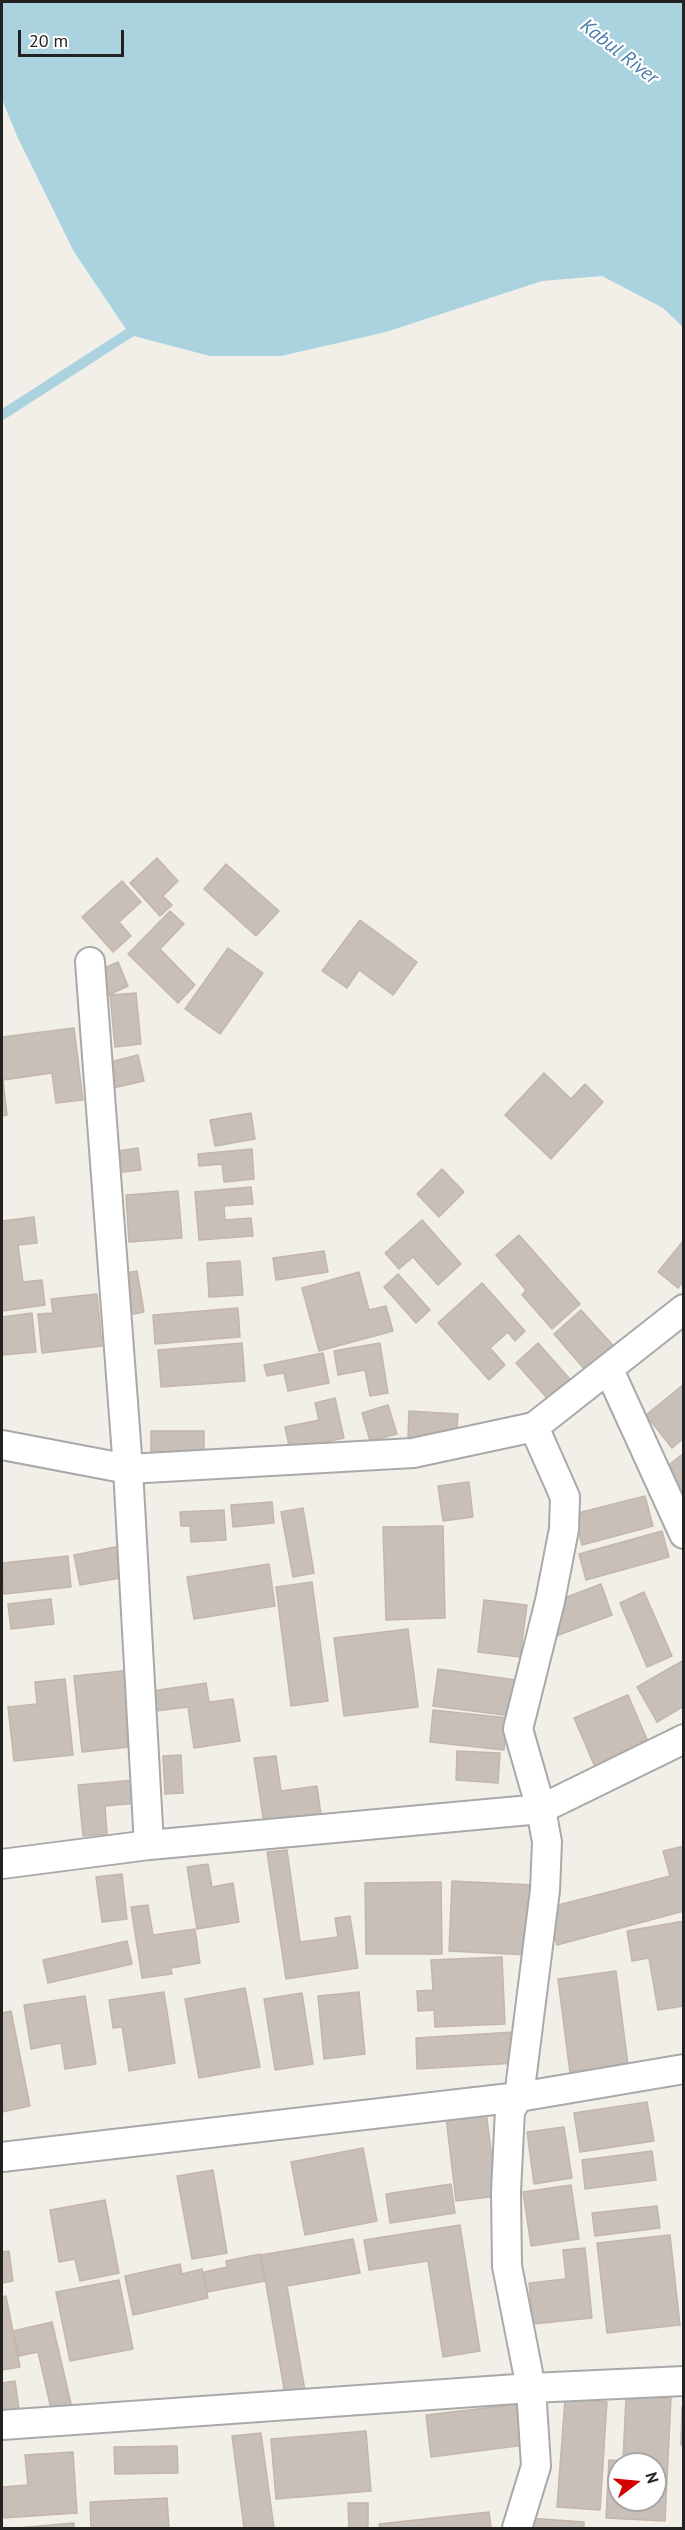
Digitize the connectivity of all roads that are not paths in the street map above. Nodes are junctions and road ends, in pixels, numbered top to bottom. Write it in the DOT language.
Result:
graph roads {
  1 [pos="90,962"];
  2 [pos="684,1310"];
  3 [pos="609,1370"];
  4 [pos="534,1427"];
  5 [pos="2,1444"];
  6 [pos="128,1469"];
  7 [pos="684,1534"];
  8 [pos="684,1739"];
  9 [pos="541,1809"];
  10 [pos="149,1845"];
  11 [pos="2,1864"];
  12 [pos="684,2069"];
  13 [pos="519,2097"];
  14 [pos="2,2157"];
  15 [pos="684,2381"];
  16 [pos="531,2388"];
  17 [pos="2,2425"];
  18 [pos="517,2529"];
  1 -- 6 [label="street"];
  2 -- 3 [label="street"];
  3 -- 4 [label="street"];
  3 -- 7 [label="street"];
  4 -- 6 [label="street"];
  4 -- 9 [label="street"];
  5 -- 6 [label="street"];
  6 -- 10 [label="street"];
  8 -- 9 [label="street"];
  9 -- 10 [label="street"];
  9 -- 13 [label="street"];
  10 -- 11 [label="street"];
  12 -- 13 [label="street"];
  13 -- 14 [label="street"];
  13 -- 16 [label="street"];
  15 -- 16 [label="street"];
  16 -- 17 [label="street"];
  16 -- 18 [label="street"];
}
